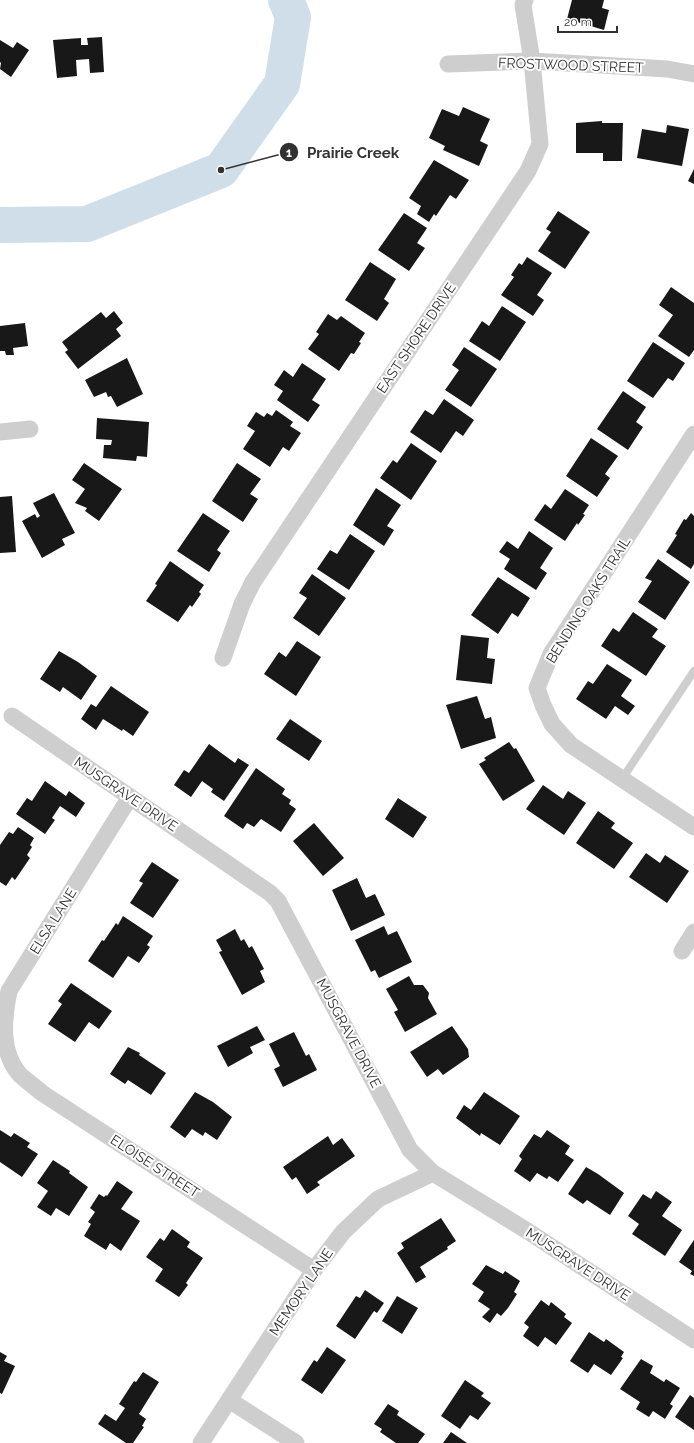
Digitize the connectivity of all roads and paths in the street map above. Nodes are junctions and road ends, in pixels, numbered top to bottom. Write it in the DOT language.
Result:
graph roads {
  1 [pos="525,0"];
  2 [pos="532,61"];
  3 [pos="448,64"];
  4 [pos="694,74"];
  5 [pos="30,429"];
  6 [pos="0,432"];
  7 [pos="694,434"];
  8 [pos="223,658"];
  9 [pos="694,672"];
  10 [pos="12,716"];
  11 [pos="622,779"];
  12 [pos="130,797"];
  13 [pos="694,827"];
  14 [pos="694,932"];
  15 [pos="682,951"];
  16 [pos="5,1054"];
  17 [pos="433,1173"];
  18 [pos="314,1270"];
  19 [pos="694,1340"];
  20 [pos="229,1400"];
  21 [pos="201,1443"];
  22 [pos="296,1443"];
  1 -- 2 [label="street, EAST SHORE DRIVE"];
  2 -- 3 [label="street, FROSTWOOD STREET"];
  2 -- 4 [label="street, FROSTWOOD STREET"];
  2 -- 8 [label="street, EAST SHORE DRIVE"];
  5 -- 6 [label="street"];
  7 -- 11 [label="street, BENDING OAKS TRAIL"];
  9 -- 11 [label="lane"];
  10 -- 12 [label="street, MUSGRAVE DRIVE"];
  11 -- 13 [label="street, BENDING OAKS TRAIL"];
  12 -- 16 [label="street, ELSA LANE"];
  12 -- 17 [label="street, MUSGRAVE DRIVE"];
  14 -- 15 [label="street"];
  16 -- 18 [label="street, ELOISE STREET"];
  17 -- 18 [label="street, MEMORY LANE"];
  17 -- 19 [label="street, MUSGRAVE DRIVE"];
  18 -- 20 [label="street, MEMORY LANE"];
  20 -- 21 [label="street, MEMORY LANE"];
  20 -- 22 [label="street"];
}
